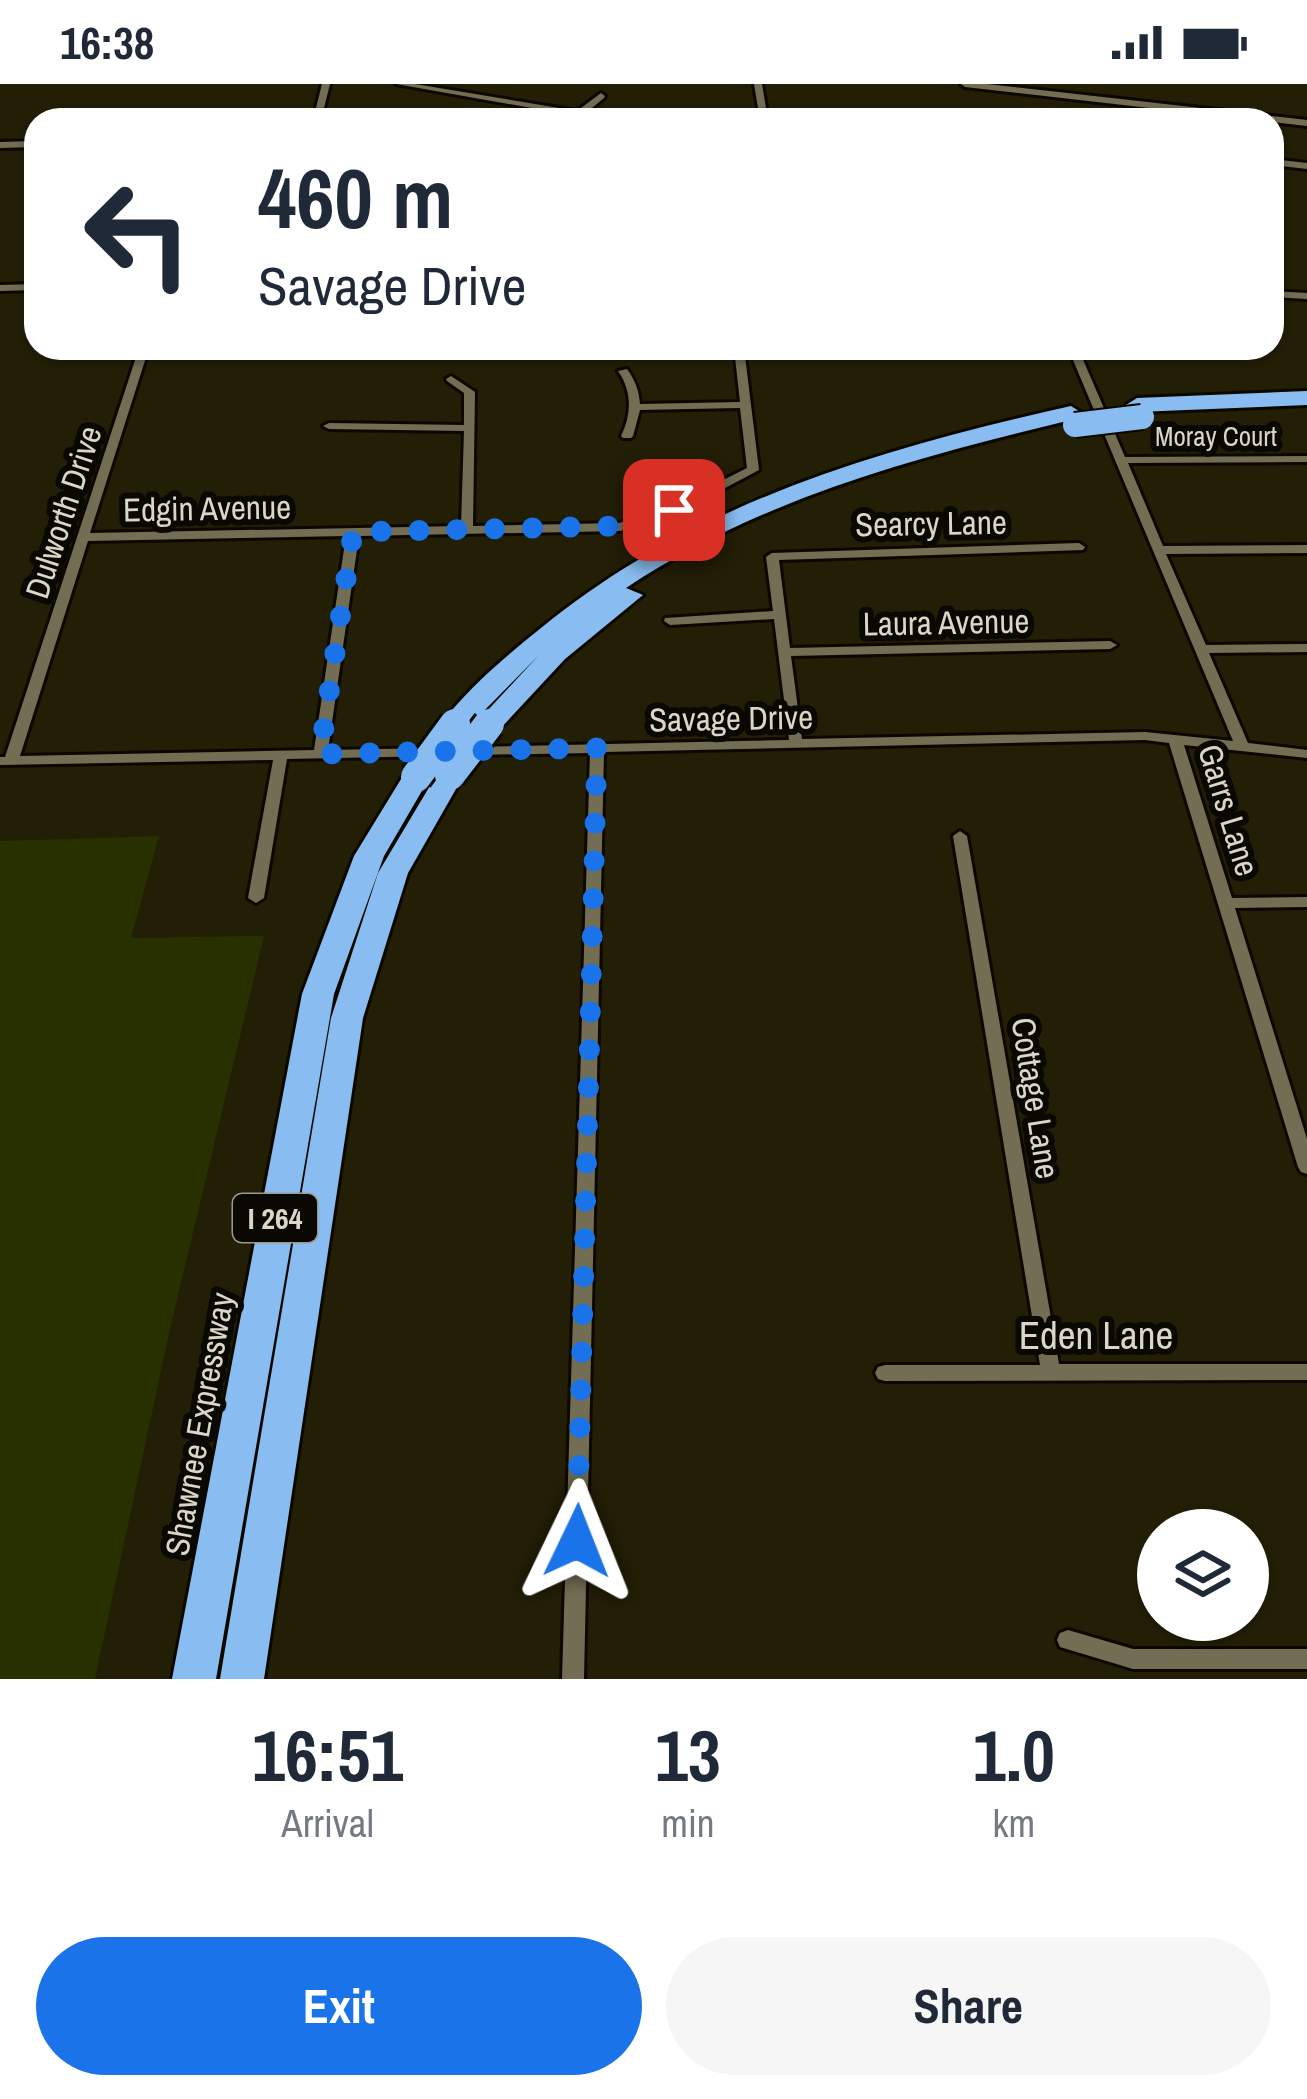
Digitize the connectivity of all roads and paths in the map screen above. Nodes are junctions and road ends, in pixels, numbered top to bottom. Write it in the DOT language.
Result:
graph roads {
  1 [pos="400,84"];
  2 [pos="480,84"];
  3 [pos="965,84"];
  4 [pos="1049,89"];
  5 [pos="1168,91"];
  6 [pos="466,95"];
  7 [pos="601,96"];
  8 [pos="1162,107"];
  9 [pos="543,108"];
  10 [pos="586,108"];
  11 [pos="1171,108"];
  12 [pos="140,360"];
  13 [pos="741,360"];
  14 [pos="1079,360"];
  15 [pos="623,371"];
  16 [pos="451,379"];
  17 [pos="1307,398"];
  18 [pos="747,405"];
  19 [pos="634,406"];
  20 [pos="1307,410"];
  21 [pos="1139,411"];
  22 [pos="1073,419"];
  23 [pos="329,427"];
  24 [pos="469,428"];
  25 [pos="627,436"];
  26 [pos="1307,459"];
  27 [pos="1125,460"];
  28 [pos="467,530"];
  29 [pos="353,532"];
  30 [pos="83,537"];
  31 [pos="1078,548"];
  32 [pos="1307,549"];
  33 [pos="1163,550"];
  34 [pos="777,615"];
  35 [pos="670,621"];
  36 [pos="1110,645"];
  37 [pos="1307,648"];
  38 [pos="1204,649"];
  39 [pos="782,652"];
  40 [pos="1175,739"];
  41 [pos="796,743"];
  42 [pos="1241,744"];
  43 [pos="597,748"];
  44 [pos="320,754"];
  45 [pos="1307,754"];
  46 [pos="281,755"];
  47 [pos="5,761"];
  48 [pos="433,776"];
  49 [pos="960,836"];
  50 [pos="256,898"];
  51 [pos="1307,902"];
  52 [pos="1226,903"];
  53 [pos="1307,1167"];
  54 [pos="1051,1371"];
  55 [pos="885,1372"];
  56 [pos="1307,1372"];
  57 [pos="1067,1640"];
  58 [pos="1307,1659"];
  59 [pos="194,1679"];
  60 [pos="242,1679"];
  61 [pos="573,1679"];
  1 -- 6 [label="street"];
  2 -- 6 [label="street"];
  3 -- 4 [label="street"];
  4 -- 8 [label="street"];
  5 -- 8 [label="street"];
  6 -- 9 [label="street"];
  7 -- 10 [label="street"];
  8 -- 11 [label="street"];
  12 -- 30 [label="street, Dulworth Drive"];
  13 -- 18 [label="street"];
  14 -- 27 [label="street, Garrs Lane"];
  15 -- 19 [label="street"];
  16 -- 24 [label="street"];
  17 -- 21 [label="highway, Shawnee Expressway / I 264"];
  18 -- 19 [label="street"];
  18 -- 28 [label="street, Edgin Avenue"];
  19 -- 25 [label="street"];
  20 -- 21 [label="highway, Shawnee Expressway / I 264"];
  21 -- 22 [label="highway, Shawnee Expressway / I 264, bridge"];
  22 -- 48 [label="highway, Shawnee Expressway / I 264, bridge"];
  22 -- 48 [label="highway, Shawnee Expressway / I 264, bridge"];
  23 -- 24 [label="street"];
  24 -- 28 [label="street"];
  26 -- 27 [label="street, Moray Court"];
  27 -- 33 [label="street, Garrs Lane"];
  28 -- 29 [label="street, Edgin Avenue"];
  29 -- 30 [label="street, Edgin Avenue"];
  29 -- 44 [label="street"];
  30 -- 47 [label="street, Dulworth Drive"];
  31 -- 34 [label="street, Searcy Lane"];
  32 -- 33 [label="street"];
  33 -- 38 [label="street, Garrs Lane"];
  34 -- 35 [label="street"];
  34 -- 39 [label="street"];
  36 -- 39 [label="street, Laura Avenue"];
  37 -- 38 [label="street"];
  38 -- 42 [label="street, Garrs Lane"];
  39 -- 41 [label="street"];
  40 -- 41 [label="street, Savage Drive"];
  40 -- 42 [label="street, Garrs Lane"];
  40 -- 52 [label="street, Garrs Lane"];
  41 -- 43 [label="street, Savage Drive"];
  42 -- 45 [label="street"];
  43 -- 44 [label="street, Savage Drive"];
  43 -- 61 [label="street"];
  44 -- 46 [label="street, Savage Drive"];
  46 -- 47 [label="street, Savage Drive"];
  46 -- 50 [label="street"];
  48 -- 59 [label="highway, Shawnee Expressway / I 264"];
  48 -- 60 [label="highway, Shawnee Expressway / I 264"];
  49 -- 54 [label="street, Cottage Lane"];
  51 -- 52 [label="street"];
  52 -- 53 [label="street, Garrs Lane"];
  54 -- 55 [label="street, Eden Lane"];
  54 -- 56 [label="street, Eden Lane"];
  57 -- 58 [label="street"];
}
